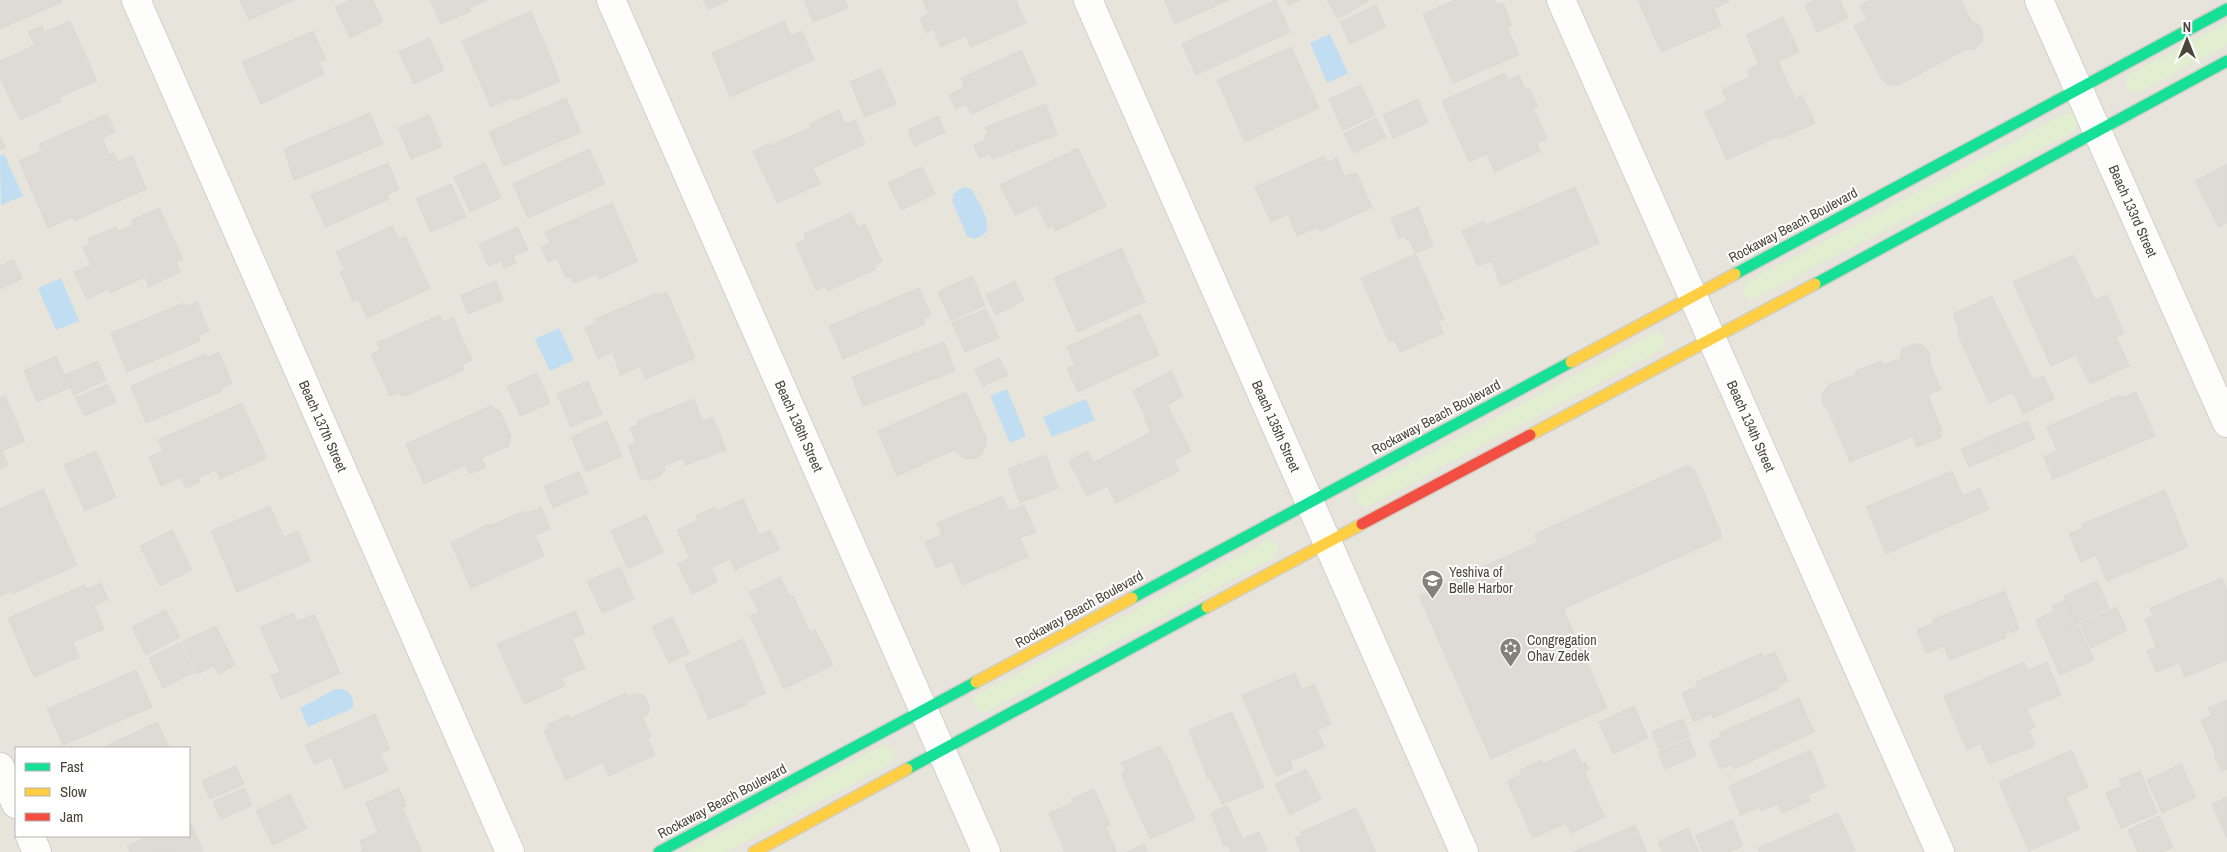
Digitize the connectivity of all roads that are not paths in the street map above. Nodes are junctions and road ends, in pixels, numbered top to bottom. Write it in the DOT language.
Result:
graph roads {
  1 [pos="136,0"];
  2 [pos="611,0"];
  3 [pos="1088,0"];
  4 [pos="1561,0"];
  5 [pos="2039,0"];
  6 [pos="2227,9"];
  7 [pos="2227,61"];
  8 [pos="2079,88"];
  9 [pos="2097,131"];
  10 [pos="1692,297"];
  11 [pos="1712,340"];
  12 [pos="2227,423"];
  13 [pos="1309,501"];
  14 [pos="1327,542"];
  15 [pos="923,709"];
  16 [pos="942,751"];
  17 [pos="0,767"];
  18 [pos="15,802"];
  19 [pos="30,837"];
  20 [pos="37,852"];
  21 [pos="510,852"];
  22 [pos="659,852"];
  23 [pos="754,852"];
  24 [pos="986,852"];
  25 [pos="1464,852"];
  26 [pos="1940,852"];
  1 -- 21 [label="street, Beach 137th Street"];
  2 -- 15 [label="street, Beach 136th Street"];
  3 -- 13 [label="street, Beach 135th Street"];
  4 -- 10 [label="street, Beach 134th Street"];
  5 -- 8 [label="street, Beach 133rd Street"];
  6 -- 8 [label="street, Rockaway Beach Boulevard"];
  7 -- 9 [label="street"];
  8 -- 9 [label="street, Beach 133rd Street"];
  8 -- 10 [label="street, Rockaway Beach Boulevard"];
  9 -- 11 [label="street"];
  9 -- 12 [label="street, Beach 133rd Street"];
  10 -- 11 [label="street, Beach 134th Street"];
  10 -- 13 [label="street, Rockaway Beach Boulevard"];
  11 -- 14 [label="street"];
  11 -- 26 [label="street, Beach 134th Street"];
  13 -- 14 [label="street, Beach 135th Street"];
  13 -- 15 [label="street, Rockaway Beach Boulevard"];
  14 -- 16 [label="street"];
  14 -- 25 [label="street, Beach 135th Street"];
  15 -- 16 [label="street, Beach 136th Street"];
  15 -- 22 [label="street, Rockaway Beach Boulevard"];
  16 -- 23 [label="street"];
  16 -- 24 [label="street, Beach 136th Street"];
  17 -- 18 [label="street"];
  19 -- 20 [label="street"];
}
